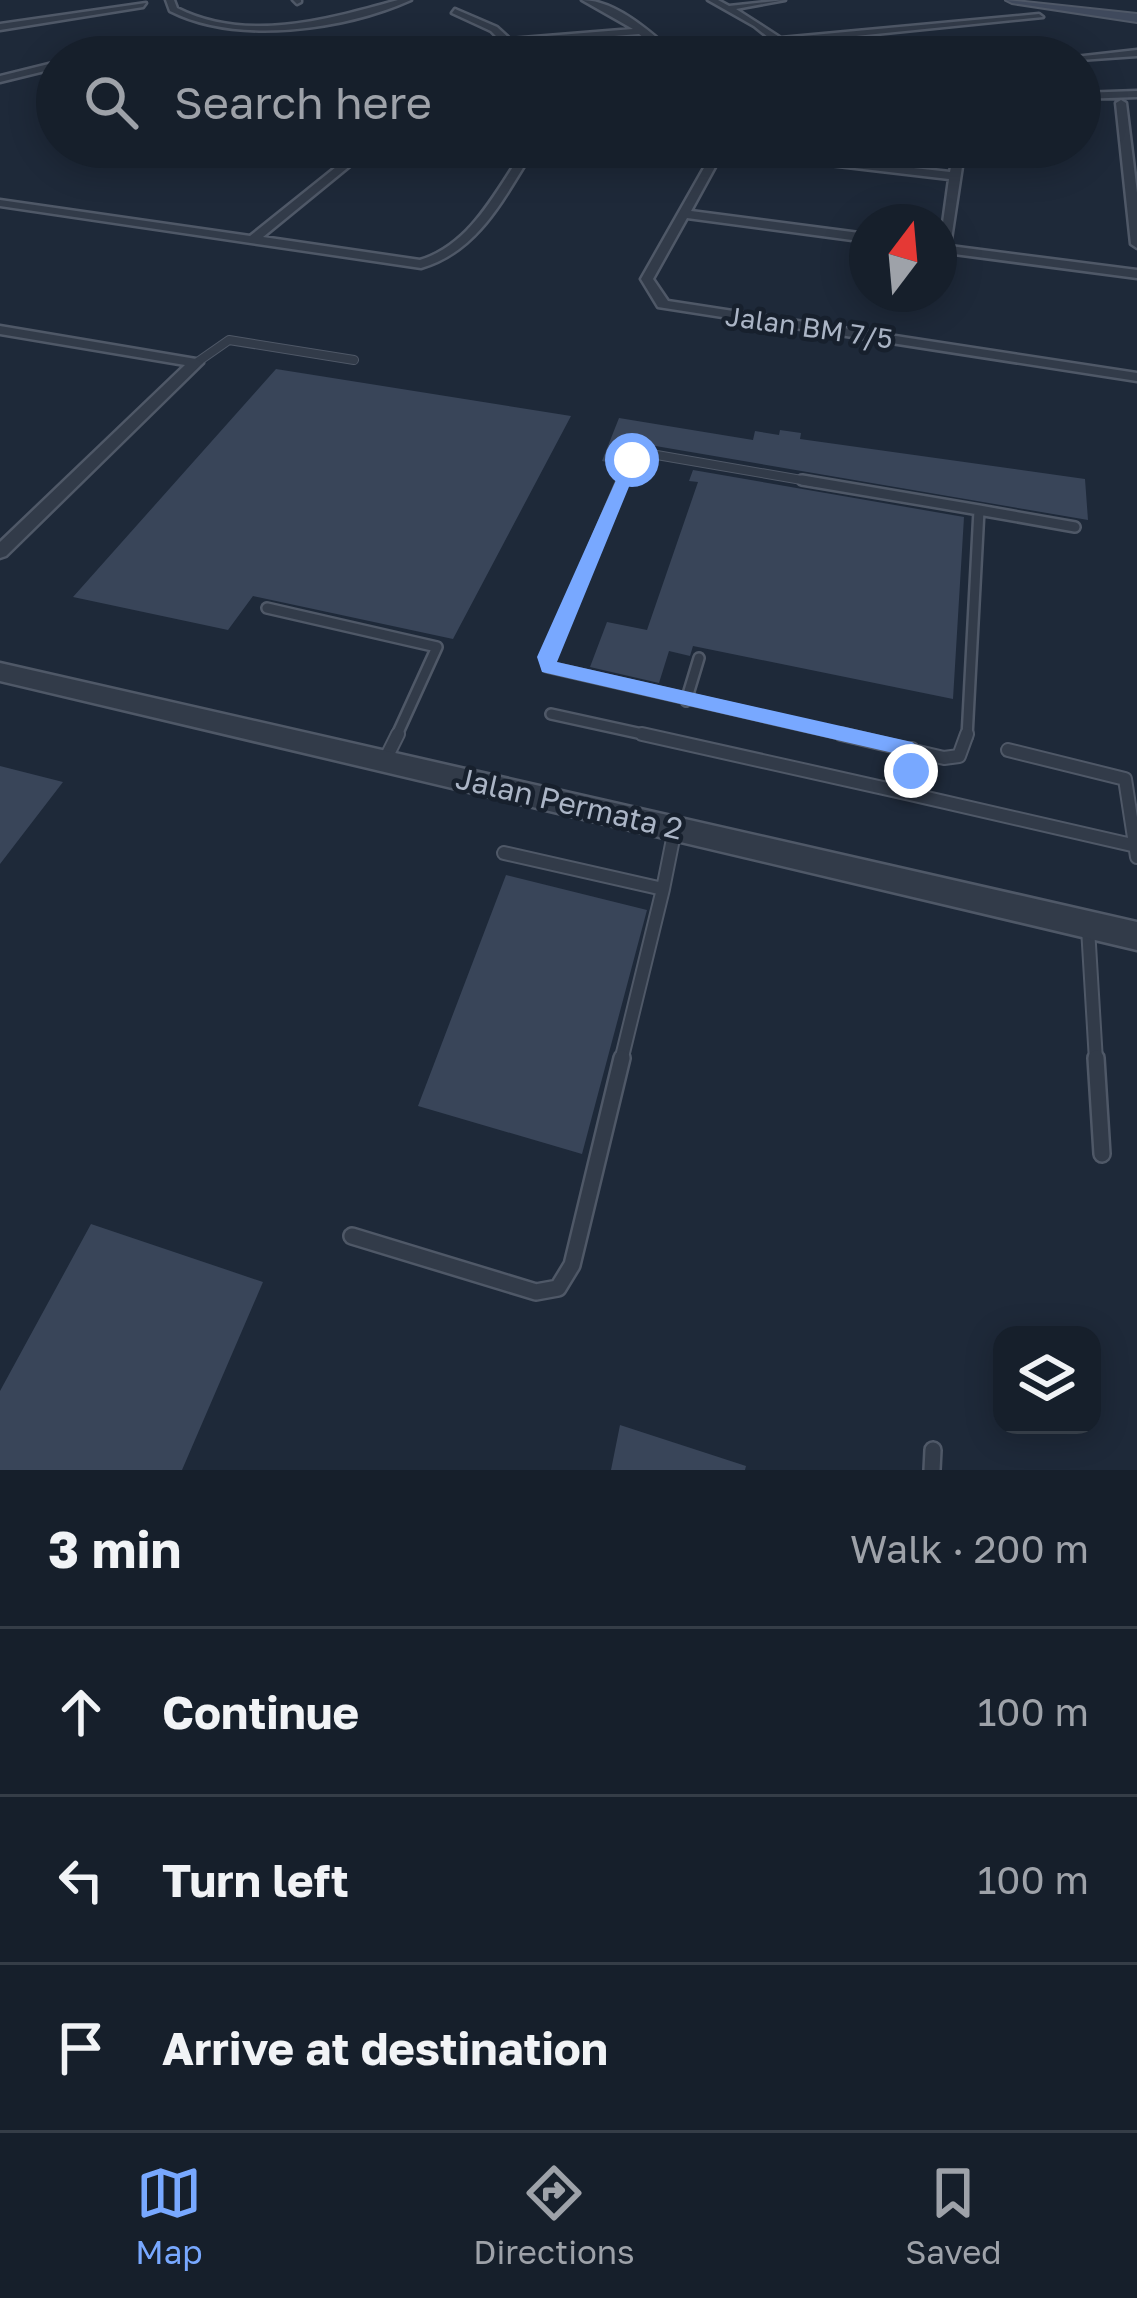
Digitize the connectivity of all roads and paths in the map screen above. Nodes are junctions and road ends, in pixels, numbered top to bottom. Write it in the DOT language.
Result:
graph roads {
  1 [pos="87,0"];
  2 [pos="170,0"];
  3 [pos="407,0"];
  4 [pos="586,0"];
  5 [pos="712,0"];
  6 [pos="782,0"];
  7 [pos="1012,0"];
  8 [pos="1040,0"];
  9 [pos="143,5"];
  10 [pos="729,8"];
  11 [pos="455,11"];
  12 [pos="96,12"];
  13 [pos="1137,16"];
  14 [pos="1039,17"];
  15 [pos="1,24"];
  16 [pos="641,31"];
  17 [pos="502,36"];
  18 [pos="586,36"];
  19 [pos="647,36"];
  20 [pos="773,36"];
  21 [pos="835,36"];
  22 [pos="1137,53"];
  23 [pos="1114,54"];
  24 [pos="1101,55"];
  25 [pos="36,70"];
  26 [pos="0,79"];
  27 [pos="1130,99"];
  28 [pos="342,168"];
  29 [pos="516,168"];
  30 [pos="711,168"];
  31 [pos="884,168"];
  32 [pos="956,168"];
  33 [pos="955,176"];
  34 [pos="0,203"];
  35 [pos="950,204"];
  36 [pos="687,214"];
  37 [pos="849,236"];
  38 [pos="251,241"];
  39 [pos="1137,244"];
  40 [pos="957,250"];
  41 [pos="1137,274"];
  42 [pos="0,330"];
  43 [pos="354,360"];
  44 [pos="196,364"];
  45 [pos="1137,377"];
  46 [pos="979,510"];
  47 [pos="1076,526"];
  48 [pos="0,552"];
  49 [pos="267,608"];
  50 [pos="699,658"];
  51 [pos="0,673"];
  52 [pos="686,701"];
  53 [pos="550,715"];
  54 [pos="912,749"];
  55 [pos="1008,750"];
  56 [pos="384,762"];
  57 [pos="910,794"];
  58 [pos="676,829"];
  59 [pos="1136,846"];
  60 [pos="504,853"];
  61 [pos="1137,857"];
  62 [pos="663,889"];
  63 [pos="1088,925"];
  64 [pos="1137,936"];
  65 [pos="1102,1154"];
  66 [pos="352,1236"];
  67 [pos="933,1450"];
  68 [pos="932,1470"];
  1 -- 12 [label="street"];
  2 -- 3 [label="street"];
  4 -- 16 [label="street"];
  5 -- 10 [label="street"];
  6 -- 10 [label="street"];
  7 -- 13 [label="main road"];
  8 -- 13 [label="main road"];
  9 -- 12 [label="street"];
  10 -- 20 [label="street"];
  11 -- 17 [label="street"];
  12 -- 15 [label="street"];
  14 -- 21 [label="street"];
  16 -- 18 [label="street"];
  16 -- 19 [label="street"];
  22 -- 23 [label="street"];
  23 -- 24 [label="street"];
  23 -- 27 [label="street"];
  25 -- 26 [label="street"];
  27 -- 39 [label="street"];
  28 -- 38 [label="street"];
  29 -- 38 [label="street"];
  30 -- 36 [label="street, Jalan BM 7/5"];
  31 -- 33 [label="street"];
  32 -- 33 [label="street"];
  33 -- 35 [label="street"];
  34 -- 38 [label="street"];
  36 -- 37 [label="street"];
  36 -- 45 [label="street, Jalan BM 7/5"];
  40 -- 41 [label="street"];
  42 -- 44 [label="street"];
  43 -- 44 [label="lane"];
  44 -- 48 [label="street"];
  46 -- 47 [label="lane"];
  46 -- 52 [label="lane"];
  46 -- 54 [label="lane"];
  49 -- 56 [label="lane"];
  50 -- 52 [label="lane"];
  51 -- 56 [label="street, Jalan Permata 2"];
  52 -- 54 [label="lane"];
  53 -- 57 [label="lane"];
  54 -- 57 [label="lane"];
  55 -- 59 [label="lane"];
  56 -- 58 [label="street, Jalan Permata 2"];
  57 -- 59 [label="lane"];
  58 -- 62 [label="lane"];
  58 -- 63 [label="street, Jalan Permata 2"];
  59 -- 61 [label="lane"];
  60 -- 62 [label="lane"];
  62 -- 66 [label="lane"];
  63 -- 64 [label="street, Jalan Permata 2"];
  63 -- 65 [label="lane"];
  67 -- 68 [label="lane"];
}
